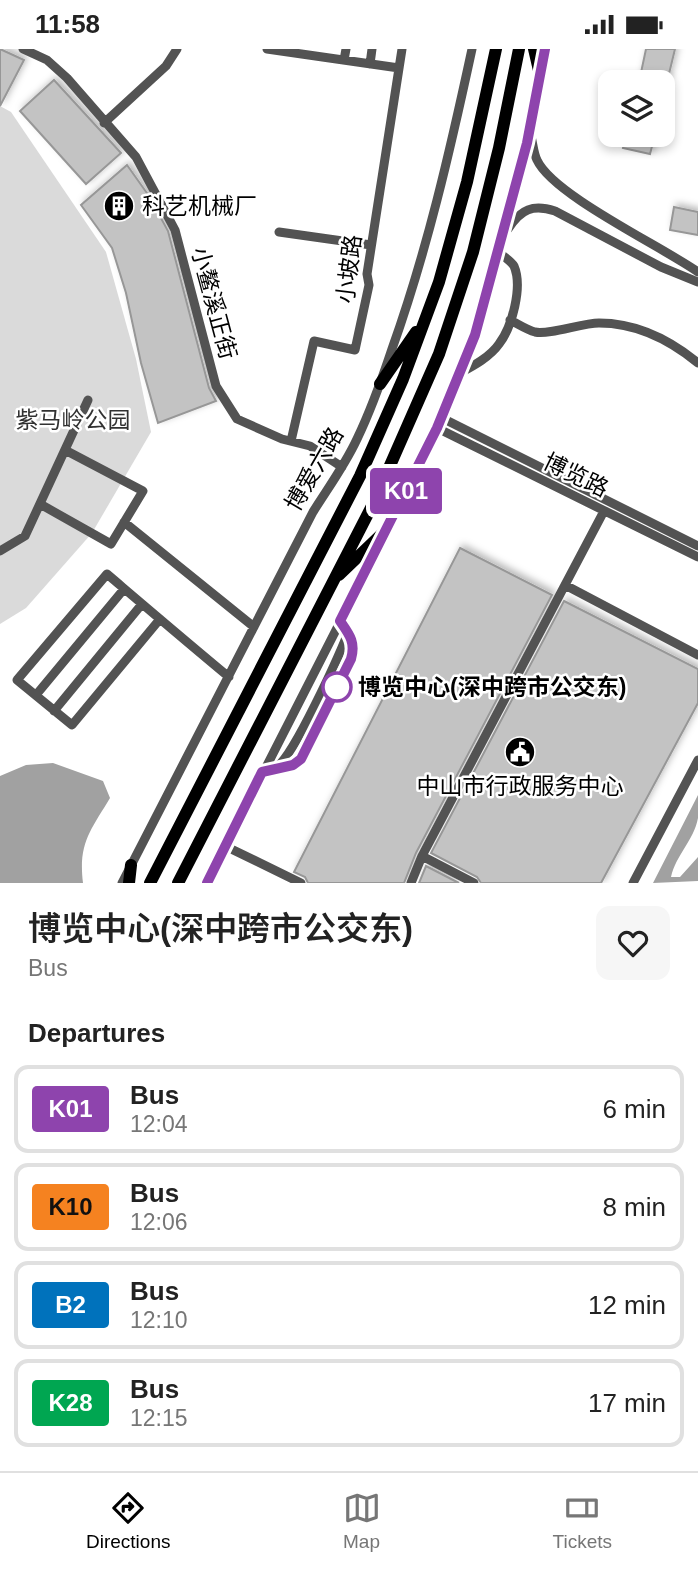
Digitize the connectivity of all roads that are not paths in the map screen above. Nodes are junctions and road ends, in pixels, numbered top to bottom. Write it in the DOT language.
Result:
graph roads {
  1 [pos="23,49"];
  2 [pos="177,49"];
  3 [pos="267,49"];
  4 [pos="346,49"];
  5 [pos="372,49"];
  6 [pos="402,49"];
  7 [pos="472,49"];
  8 [pos="496,49"];
  9 [pos="519,49"];
  10 [pos="534,49"];
  11 [pos="545,49"];
  12 [pos="321,53"];
  13 [pos="344,60"];
  14 [pos="370,64"];
  15 [pos="399,68"];
  16 [pos="540,75"];
  17 [pos="104,123"];
  18 [pos="530,129"];
  19 [pos="279,232"];
  20 [pos="503,236"];
  21 [pos="371,245"];
  22 [pos="498,252"];
  23 [pos="698,272"];
  24 [pos="698,282"];
  25 [pos="426,317"];
  26 [pos="510,320"];
  27 [pos="698,363"];
  28 [pos="460,373"];
  29 [pos="380,384"];
  30 [pos="88,400"];
  31 [pos="442,418"];
  32 [pos="437,428"];
  33 [pos="291,442"];
  34 [pos="65,450"];
  35 [pos="342,467"];
  36 [pos="40,505"];
  37 [pos="604,511"];
  38 [pos="124,522"];
  39 [pos="388,528"];
  40 [pos="698,546"];
  41 [pos="0,551"];
  42 [pos="698,557"];
  43 [pos="331,583"];
  44 [pos="565,585"];
  45 [pos="124,589"];
  46 [pos="142,604"];
  47 [pos="160,619"];
  48 [pos="340,621"];
  49 [pos="254,627"];
  50 [pos="348,633"];
  51 [pos="698,655"];
  52 [pos="229,677"];
  53 [pos="36,695"];
  54 [pos="54,711"];
  55 [pos="698,760"];
  56 [pos="276,768"];
  57 [pos="262,772"];
  58 [pos="225,846"];
  59 [pos="422,856"];
  60 [pos="131,865"];
  61 [pos="122,883"];
  62 [pos="129,883"];
  63 [pos="150,883"];
  64 [pos="178,883"];
  65 [pos="207,883"];
  66 [pos="301,883"];
  67 [pos="411,883"];
  68 [pos="474,883"];
  69 [pos="633,883"];
  1 -- 17 [label="street, 小鳌溪正街"];
  2 -- 17 [label="street"];
  3 -- 12 [label="street"];
  4 -- 13 [label="street"];
  5 -- 14 [label="street"];
  6 -- 15 [label="street, 小坡路"];
  7 -- 29 [label="street, 博爱六路"];
  8 -- 25 [label="highway, 博爱六路"];
  9 -- 43 [label="highway"];
  10 -- 16 [label="highway"];
  11 -- 16 [label="street"];
  12 -- 13 [label="street"];
  13 -- 14 [label="street"];
  14 -- 15 [label="street"];
  15 -- 21 [label="street, 小坡路"];
  16 -- 18 [label="street"];
  17 -- 33 [label="street, 小鳌溪正街"];
  18 -- 20 [label="street"];
  18 -- 23 [label="street"];
  19 -- 21 [label="street"];
  20 -- 22 [label="street"];
  20 -- 24 [label="street"];
  21 -- 33 [label="street, 小坡路"];
  22 -- 26 [label="street"];
  22 -- 28 [label="street"];
  25 -- 29 [label="highway"];
  25 -- 63 [label="highway, 博爱六路"];
  26 -- 27 [label="street"];
  26 -- 28 [label="street"];
  28 -- 31 [label="street"];
  29 -- 35 [label="street, 博爱六路"];
  30 -- 34 [label="street"];
  31 -- 32 [label="street"];
  31 -- 40 [label="street, 博览路"];
  32 -- 37 [label="street, 博览路"];
  32 -- 39 [label="street"];
  33 -- 35 [label="street, 小鳌溪正街"];
  34 -- 36 [label="street"];
  34 -- 38 [label="street"];
  35 -- 49 [label="street, 博爱六路"];
  36 -- 38 [label="street"];
  36 -- 41 [label="street"];
  37 -- 42 [label="street, 博览路"];
  37 -- 44 [label="street"];
  38 -- 49 [label="street"];
  39 -- 43 [label="highway"];
  39 -- 48 [label="street"];
  43 -- 64 [label="highway"];
  44 -- 51 [label="street"];
  44 -- 59 [label="street"];
  45 -- 46 [label="street"];
  45 -- 53 [label="street"];
  45 -- 53 [label="street"];
  46 -- 47 [label="street"];
  46 -- 54 [label="street"];
  47 -- 52 [label="street"];
  47 -- 54 [label="street"];
  48 -- 50 [label="street"];
  48 -- 57 [label="street"];
  49 -- 52 [label="street, 博爱六路"];
  50 -- 56 [label="street"];
  50 -- 56 [label="street"];
  52 -- 60 [label="street, 博爱六路"];
  53 -- 54 [label="street"];
  55 -- 69 [label="street"];
  56 -- 57 [label="street"];
  57 -- 58 [label="street"];
  58 -- 65 [label="street"];
  58 -- 66 [label="street"];
  59 -- 67 [label="street"];
  59 -- 68 [label="street"];
  60 -- 61 [label="street, 博爱六路"];
  60 -- 62 [label="highway"];
}
